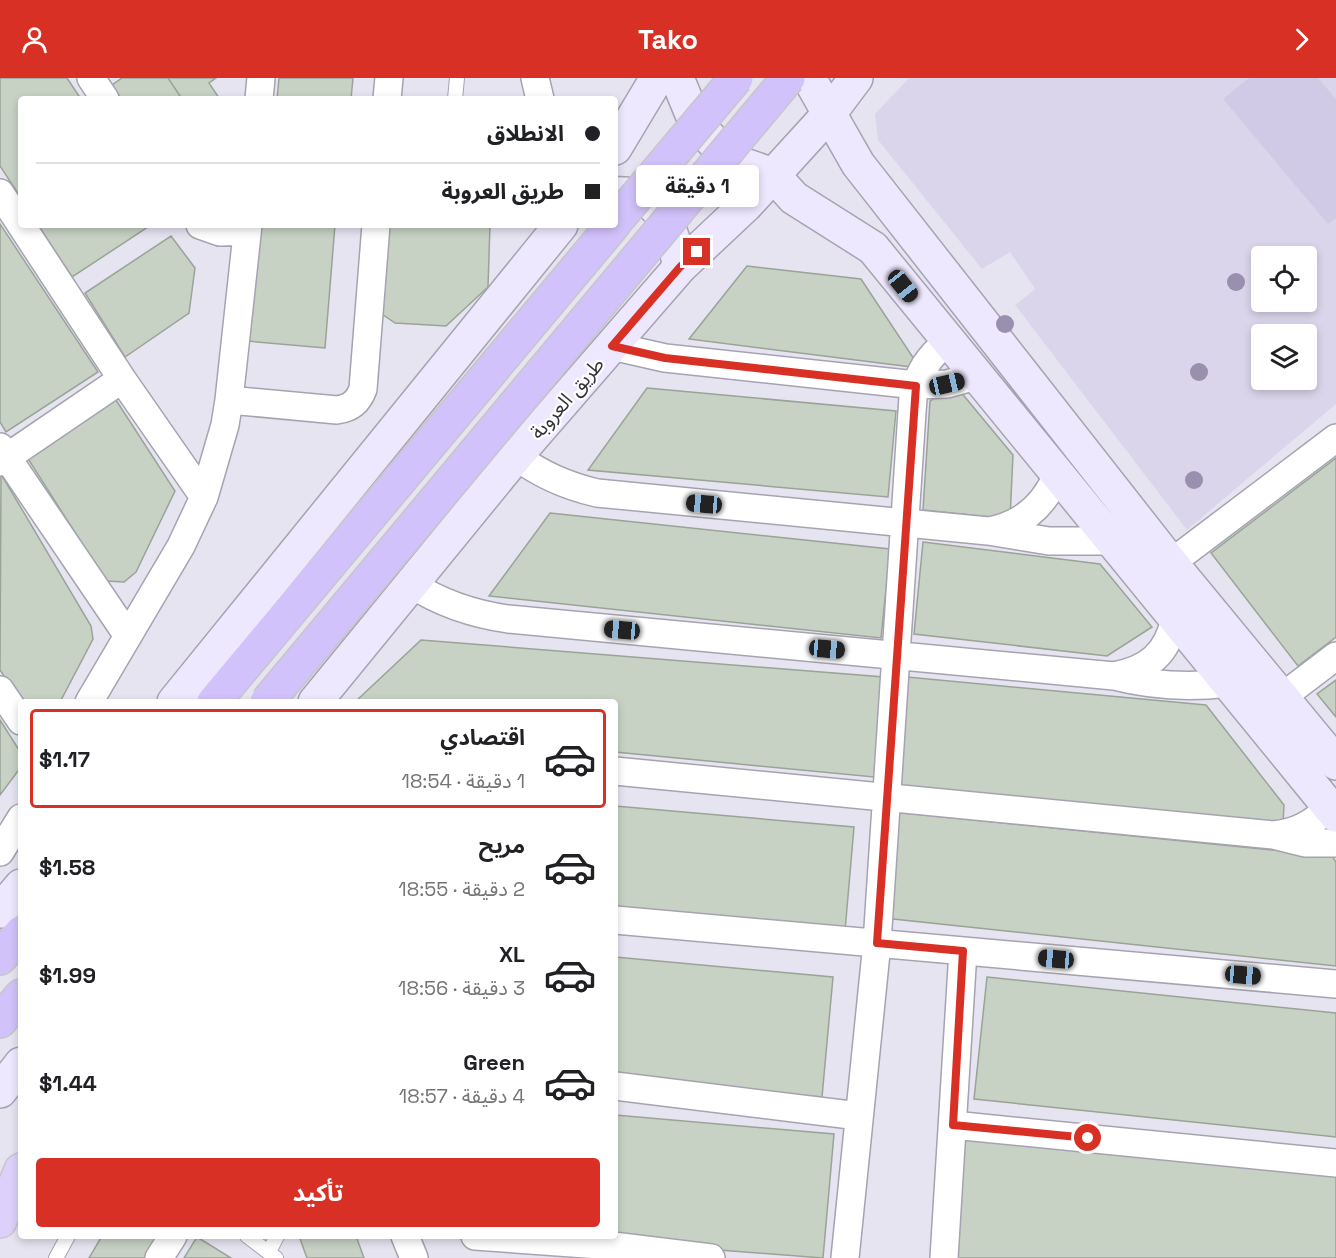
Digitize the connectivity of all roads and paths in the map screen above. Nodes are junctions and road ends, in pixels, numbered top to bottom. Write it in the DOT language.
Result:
graph roads {
  1 [pos="91,78"];
  2 [pos="261,78"];
  3 [pos="388,78"];
  4 [pos="457,78"];
  5 [pos="535,78"];
  6 [pos="630,78"];
  7 [pos="657,78"];
  8 [pos="677,78"];
  9 [pos="735,78"];
  10 [pos="788,78"];
  11 [pos="809,78"];
  12 [pos="856,78"];
  13 [pos="103,96"];
  14 [pos="259,96"];
  15 [pos="387,96"];
  16 [pos="455,96"];
  17 [pos="539,96"];
  18 [pos="829,114"];
  19 [pos="620,139"];
  20 [pos="773,175"];
  21 [pos="0,194"];
  22 [pos="618,194"];
  23 [pos="618,219"];
  24 [pos="18,221"];
  25 [pos="22,228"];
  26 [pos="209,228"];
  27 [pos="248,228"];
  28 [pos="376,228"];
  29 [pos="559,228"];
  30 [pos="611,228"];
  31 [pos="680,267"];
  32 [pos="947,342"];
  33 [pos="612,346"];
  34 [pos="976,376"];
  35 [pos="122,379"];
  36 [pos="916,386"];
  37 [pos="229,400"];
  38 [pos="1336,438"];
  39 [pos="2,455"];
  40 [pos="516,456"];
  41 [pos="1057,475"];
  42 [pos="204,497"];
  43 [pos="905,523"];
  44 [pos="988,531"];
  45 [pos="1111,541"];
  46 [pos="1172,563"];
  47 [pos="1145,583"];
  48 [pos="411,584"];
  49 [pos="1175,619"];
  50 [pos="128,636"];
  51 [pos="896,656"];
  52 [pos="1336,656"];
  53 [pos="1114,676"];
  54 [pos="1228,683"];
  55 [pos="0,690"];
  56 [pos="1282,697"];
  57 [pos="91,699"];
  58 [pos="176,699"];
  59 [pos="217,699"];
  60 [pos="270,699"];
  61 [pos="317,699"];
  62 [pos="18,717"];
  63 [pos="1336,763"];
  64 [pos="618,771"];
  65 [pos="886,798"];
  66 [pos="1333,811"];
  67 [pos="18,823"];
  68 [pos="1273,835"];
  69 [pos="1336,843"];
  70 [pos="0,852"];
  71 [pos="18,890"];
  72 [pos="0,911"];
  73 [pos="618,920"];
  74 [pos="18,937"];
  75 [pos="877,943"];
  76 [pos="963,951"];
  77 [pos="0,958"];
  78 [pos="1336,984"];
  79 [pos="18,1000"];
  80 [pos="0,1021"];
  81 [pos="18,1068"];
  82 [pos="618,1086"];
  83 [pos="0,1091"];
  84 [pos="859,1116"];
  85 [pos="953,1125"];
  86 [pos="1336,1163"];
  87 [pos="18,1177"];
  88 [pos="0,1221"];
  89 [pos="66,1239"];
  90 [pos="170,1239"];
  91 [pos="251,1239"];
  92 [pos="276,1239"];
  93 [pos="406,1239"];
  94 [pos="501,1239"];
  95 [pos="612,1252"];
  96 [pos="273,1255"];
  97 [pos="56,1258"];
  98 [pos="159,1258"];
  99 [pos="414,1258"];
  100 [pos="711,1258"];
  101 [pos="845,1258"];
  102 [pos="944,1258"];
  1 -- 13 [label="street"];
  2 -- 14 [label="street"];
  3 -- 15 [label="street"];
  4 -- 16 [label="lane"];
  5 -- 17 [label="street"];
  6 -- 19 [label="main road"];
  7 -- 19 [label="main road"];
  8 -- 20 [label="main road"];
  9 -- 23 [label="highway, bridge"];
  10 -- 60 [label="highway, طريق العروبة, bridge"];
  11 -- 18 [label="main road"];
  12 -- 18 [label="main road, طريق العروبة"];
  18 -- 20 [label="main road, طريق العروبة"];
  18 -- 46 [label="main road"];
  20 -- 31 [label="main road, طريق العروبة"];
  20 -- 32 [label="main road"];
  21 -- 24 [label="street"];
  22 -- 31 [label="main road"];
  25 -- 35 [label="street"];
  26 -- 27 [label="street"];
  27 -- 37 [label="street"];
  28 -- 37 [label="street"];
  29 -- 58 [label="main road"];
  30 -- 59 [label="highway"];
  31 -- 33 [label="main road, طريق العروبة"];
  32 -- 34 [label="main road"];
  32 -- 36 [label="street"];
  33 -- 36 [label="street"];
  33 -- 40 [label="main road, طريق العروبة"];
  34 -- 36 [label="street"];
  34 -- 41 [label="main road"];
  35 -- 39 [label="street"];
  35 -- 42 [label="street"];
  36 -- 43 [label="street"];
  37 -- 42 [label="street"];
  38 -- 46 [label="street"];
  39 -- 50 [label="street"];
  40 -- 43 [label="street"];
  40 -- 48 [label="main road, طريق العروبة"];
  41 -- 44 [label="street"];
  41 -- 45 [label="main road"];
  42 -- 50 [label="street"];
  43 -- 44 [label="street"];
  43 -- 51 [label="street"];
  44 -- 45 [label="street"];
  45 -- 47 [label="main road"];
  46 -- 47 [label="street"];
  46 -- 56 [label="main road"];
  47 -- 49 [label="main road"];
  48 -- 51 [label="street"];
  48 -- 61 [label="main road, طريق العروبة"];
  49 -- 53 [label="street"];
  49 -- 54 [label="main road"];
  50 -- 57 [label="street"];
  51 -- 53 [label="street"];
  51 -- 65 [label="street"];
  52 -- 56 [label="street"];
  53 -- 54 [label="street"];
  54 -- 66 [label="main road"];
  55 -- 62 [label="street"];
  56 -- 63 [label="main road"];
  64 -- 65 [label="street"];
  65 -- 68 [label="street"];
  65 -- 75 [label="street"];
  66 -- 68 [label="street"];
  67 -- 70 [label="street"];
  68 -- 69 [label="street"];
  71 -- 72 [label="main road"];
  73 -- 75 [label="street"];
  74 -- 77 [label="highway"];
  75 -- 76 [label="street"];
  75 -- 84 [label="street"];
  76 -- 78 [label="street"];
  76 -- 85 [label="street"];
  79 -- 80 [label="highway"];
  81 -- 83 [label="main road"];
  82 -- 84 [label="street"];
  84 -- 101 [label="street"];
  85 -- 86 [label="street"];
  85 -- 102 [label="street"];
  87 -- 88 [label="main road"];
  89 -- 97 [label="lane"];
  90 -- 98 [label="street"];
  91 -- 96 [label="lane"];
  92 -- 96 [label="lane"];
  93 -- 99 [label="street"];
  94 -- 95 [label="street"];
  95 -- 100 [label="street"];
}
